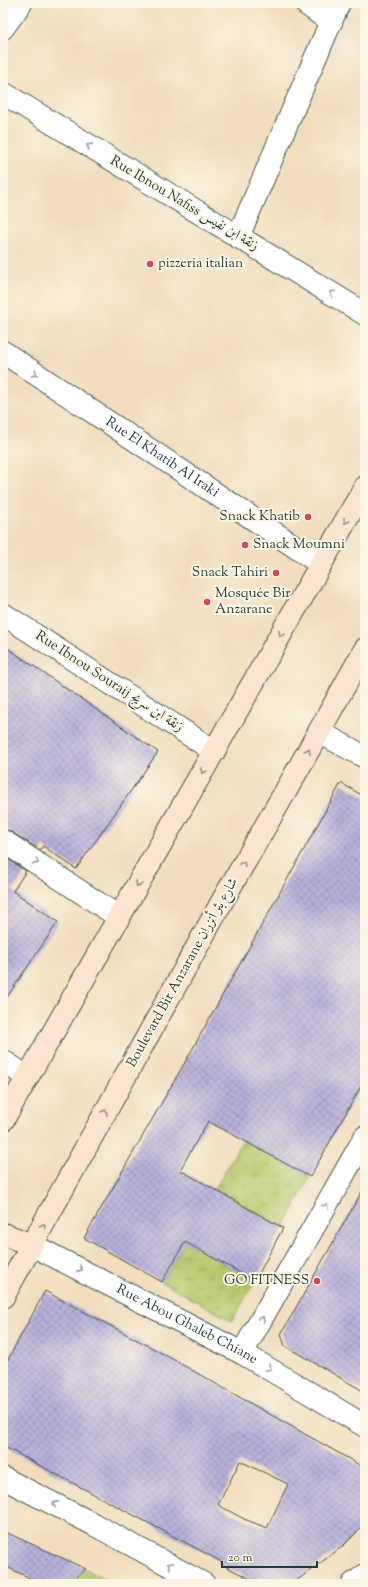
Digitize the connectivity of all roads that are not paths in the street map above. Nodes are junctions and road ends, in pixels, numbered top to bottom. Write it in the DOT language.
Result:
graph roads {
  1 [pos="21,3"];
  2 [pos="305,3"];
  3 [pos="335,12"];
  4 [pos="3,28"];
  5 [pos="3,93"];
  6 [pos="238,237"];
  7 [pos="365,314"];
  8 [pos="3,352"];
  9 [pos="365,487"];
  10 [pos="321,564"];
  11 [pos="3,614"];
  12 [pos="365,650"];
  13 [pos="318,732"];
  14 [pos="214,750"];
  15 [pos="365,757"];
  16 [pos="3,841"];
  17 [pos="119,918"];
  18 [pos="3,1061"];
  19 [pos="27,1077"];
  20 [pos="3,1120"];
  21 [pos="365,1137"];
  22 [pos="3,1234"];
  23 [pos="32,1245"];
  24 [pos="3,1297"];
  25 [pos="242,1353"];
  26 [pos="365,1426"];
  27 [pos="3,1478"];
  28 [pos="365,1575"];
  29 [pos="204,1584"];
  30 [pos="353,1584"];
  1 -- 4 [label="street"];
  2 -- 3 [label="street"];
  3 -- 6 [label="street"];
  6 -- 5 [label="street, Rue Ibnou Nafiss زنقة ابن نفيس, one-way"];
  7 -- 6 [label="street, Rue Ibnou Nafiss زنقة ابن نفيس, one-way"];
  8 -- 10 [label="street, Rue El Khatib Al Iraki, one-way"];
  9 -- 10 [label="main road, one-way"];
  10 -- 14 [label="main road, one-way"];
  11 -- 14 [label="street, Rue Ibnou Souraij زنقة ابن سريج"];
  12 -- 13 [label="main road, Boulevard Bir Anzarane شارع بئر أنزران"];
  13 -- 15 [label="street"];
  23 -- 13 [label="main road, Boulevard Bir Anzarane شارع بئر أنزران, one-way"];
  14 -- 17 [label="main road, one-way"];
  16 -- 17 [label="street, one-way"];
  17 -- 19 [label="main road"];
  18 -- 19 [label="street"];
  19 -- 20 [label="main road"];
  25 -- 21 [label="street, one-way"];
  22 -- 23 [label="main road, Rue Abou Ghaleb Chiane"];
  23 -- 24 [label="main road, Boulevard Bir Anzarane شارع بئر أنزران"];
  23 -- 25 [label="street, Rue Abou Ghaleb Chiane, one-way"];
  25 -- 26 [label="street, Rue Abou Ghaleb Chiane, one-way"];
  29 -- 27 [label="street, one-way"];
  28 -- 30 [label="street"];
}
